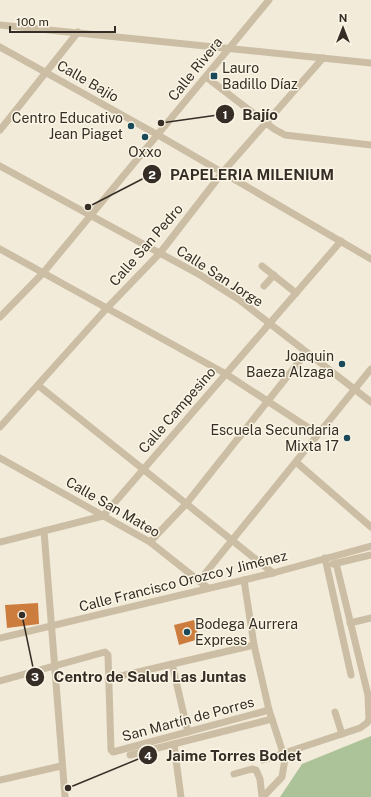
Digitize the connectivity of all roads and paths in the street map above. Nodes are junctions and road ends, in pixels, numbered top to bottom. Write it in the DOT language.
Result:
graph roads {
  1 [pos="269,0"];
  2 [pos="0,25"];
  3 [pos="78,32"];
  4 [pos="0,47"];
  5 [pos="229,48"];
  6 [pos="323,58"];
  7 [pos="371,63"];
  8 [pos="46,72"];
  9 [pos="206,77"];
  10 [pos="266,123"];
  11 [pos="0,130"];
  12 [pos="158,135"];
  13 [pos="371,145"];
  14 [pos="0,166"];
  15 [pos="222,173"];
  16 [pos="90,215"];
  17 [pos="341,241"];
  18 [pos="0,249"];
  19 [pos="160,253"];
  20 [pos="371,259"];
  21 [pos="262,266"];
  22 [pos="43,273"];
  23 [pos="274,275"];
  24 [pos="264,286"];
  25 [pos="296,293"];
  26 [pos="107,308"];
  27 [pos="0,317"];
  28 [pos="270,324"];
  29 [pos="306,353"];
  30 [pos="371,369"];
  31 [pos="226,374"];
  32 [pos="39,386"];
  33 [pos="354,390"];
  34 [pos="268,402"];
  35 [pos="371,402"];
  36 [pos="0,426"];
  37 [pos="318,434"];
  38 [pos="0,458"];
  39 [pos="296,462"];
  40 [pos="143,469"];
  41 [pos="186,504"];
  42 [pos="103,516"];
  43 [pos="371,527"];
  44 [pos="44,531"];
  45 [pos="232,540"];
  46 [pos="0,542"];
  47 [pos="150,542"];
  48 [pos="371,546"];
  49 [pos="371,555"];
  50 [pos="326,562"];
  51 [pos="336,563"];
  52 [pos="273,573"];
  53 [pos="244,580"];
  54 [pos="199,581"];
  55 [pos="208,588"];
  56 [pos="371,618"];
  57 [pos="350,624"];
  58 [pos="51,626"];
  59 [pos="0,638"];
  60 [pos="254,645"];
  61 [pos="172,664"];
  62 [pos="54,666"];
  63 [pos="351,675"];
  64 [pos="108,679"];
  65 [pos="0,681"];
  66 [pos="370,694"];
  67 [pos="270,710"];
  68 [pos="335,712"];
  69 [pos="272,719"];
  70 [pos="188,732"];
  71 [pos="342,734"];
  72 [pos="174,744"];
  73 [pos="284,752"];
  74 [pos="130,755"];
  75 [pos="263,760"];
  76 [pos="61,766"];
  77 [pos="234,774"];
  78 [pos="0,780"];
  79 [pos="65,797"];
  80 [pos="180,797"];
  81 [pos="263,797"];
  1 -- 5 [label="street, Calle Rivera"];
  2 -- 3 [label="street"];
  3 -- 5 [label="street"];
  3 -- 8 [label="street"];
  4 -- 8 [label="street, Calle Bajío"];
  5 -- 6 [label="street"];
  5 -- 9 [label="street, Calle Rivera"];
  6 -- 7 [label="street"];
  6 -- 10 [label="street, Calle San Pedro"];
  8 -- 11 [label="street"];
  8 -- 12 [label="street, Calle Bajío"];
  9 -- 10 [label="street"];
  9 -- 12 [label="street, Calle Rivera"];
  10 -- 13 [label="street"];
  10 -- 15 [label="street, Calle San Pedro"];
  12 -- 15 [label="street, Calle Bajío"];
  12 -- 16 [label="street, Calle Rivera"];
  14 -- 16 [label="street, Calle San Jorge"];
  15 -- 17 [label="street, Calle Bajío"];
  15 -- 19 [label="street, Calle San Pedro"];
  16 -- 19 [label="street, Calle San Jorge"];
  16 -- 22 [label="street, Calle Rivera"];
  17 -- 20 [label="street, Calle Bajío"];
  17 -- 25 [label="street, Calle Campesino"];
  18 -- 22 [label="street"];
  19 -- 26 [label="street, Calle San Pedro"];
  19 -- 28 [label="street, Calle San Jorge"];
  21 -- 23 [label="street"];
  22 -- 26 [label="street"];
  22 -- 27 [label="street, Calle Rivera"];
  23 -- 24 [label="street"];
  23 -- 25 [label="street"];
  25 -- 28 [label="street, Calle Campesino"];
  26 -- 31 [label="street"];
  26 -- 32 [label="street, Calle San Pedro"];
  28 -- 29 [label="street, Calle San Jorge"];
  28 -- 31 [label="street, Calle Campesino"];
  29 -- 33 [label="street, Calle San Jorge"];
  29 -- 34 [label="street"];
  30 -- 33 [label="street"];
  31 -- 34 [label="street"];
  31 -- 40 [label="street, Calle Campesino"];
  32 -- 36 [label="street, Calle San Pedro"];
  32 -- 40 [label="street"];
  33 -- 35 [label="street, Calle San Jorge"];
  33 -- 37 [label="street"];
  34 -- 37 [label="street"];
  34 -- 41 [label="street"];
  37 -- 39 [label="street"];
  38 -- 42 [label="street, Calle San Mateo"];
  39 -- 43 [label="street"];
  39 -- 45 [label="street"];
  40 -- 41 [label="street"];
  40 -- 42 [label="street, Calle Campesino"];
  41 -- 45 [label="street"];
  41 -- 47 [label="street"];
  42 -- 44 [label="street"];
  42 -- 47 [label="street, Calle San Mateo"];
  44 -- 46 [label="street"];
  44 -- 58 [label="street"];
  45 -- 52 [label="street"];
  45 -- 54 [label="street"];
  47 -- 54 [label="street, Calle San Mateo"];
  48 -- 50 [label="street, Calle Francisco Orozco y Jiménez"];
  49 -- 51 [label="street"];
  50 -- 51 [label="street"];
  50 -- 52 [label="street, Calle Francisco Orozco y Jiménez"];
  50 -- 63 [label="street"];
  51 -- 57 [label="street"];
  52 -- 53 [label="street, Calle Francisco Orozco y Jiménez"];
  53 -- 55 [label="street, Calle Francisco Orozco y Jiménez"];
  53 -- 60 [label="street"];
  54 -- 55 [label="street, Calle San Mateo"];
  55 -- 58 [label="street, Calle Francisco Orozco y Jiménez"];
  56 -- 57 [label="street"];
  57 -- 66 [label="street"];
  58 -- 59 [label="street, Calle Francisco Orozco y Jiménez"];
  58 -- 62 [label="street"];
  60 -- 61 [label="street"];
  60 -- 67 [label="street"];
  61 -- 64 [label="street"];
  61 -- 70 [label="street"];
  62 -- 64 [label="street"];
  62 -- 65 [label="street"];
  62 -- 76 [label="street"];
  64 -- 70 [label="street, San Martín de Porres"];
  66 -- 71 [label="street"];
  67 -- 69 [label="street"];
  67 -- 70 [label="street, San Martín de Porres"];
  68 -- 71 [label="street"];
  69 -- 72 [label="street"];
  69 -- 73 [label="street"];
  71 -- 73 [label="street"];
  72 -- 74 [label="street"];
  72 -- 80 [label="street"];
  73 -- 75 [label="street"];
  73 -- 81 [label="street"];
  76 -- 78 [label="street"];
  76 -- 79 [label="street"];
  77 -- 81 [label="street"];
}
